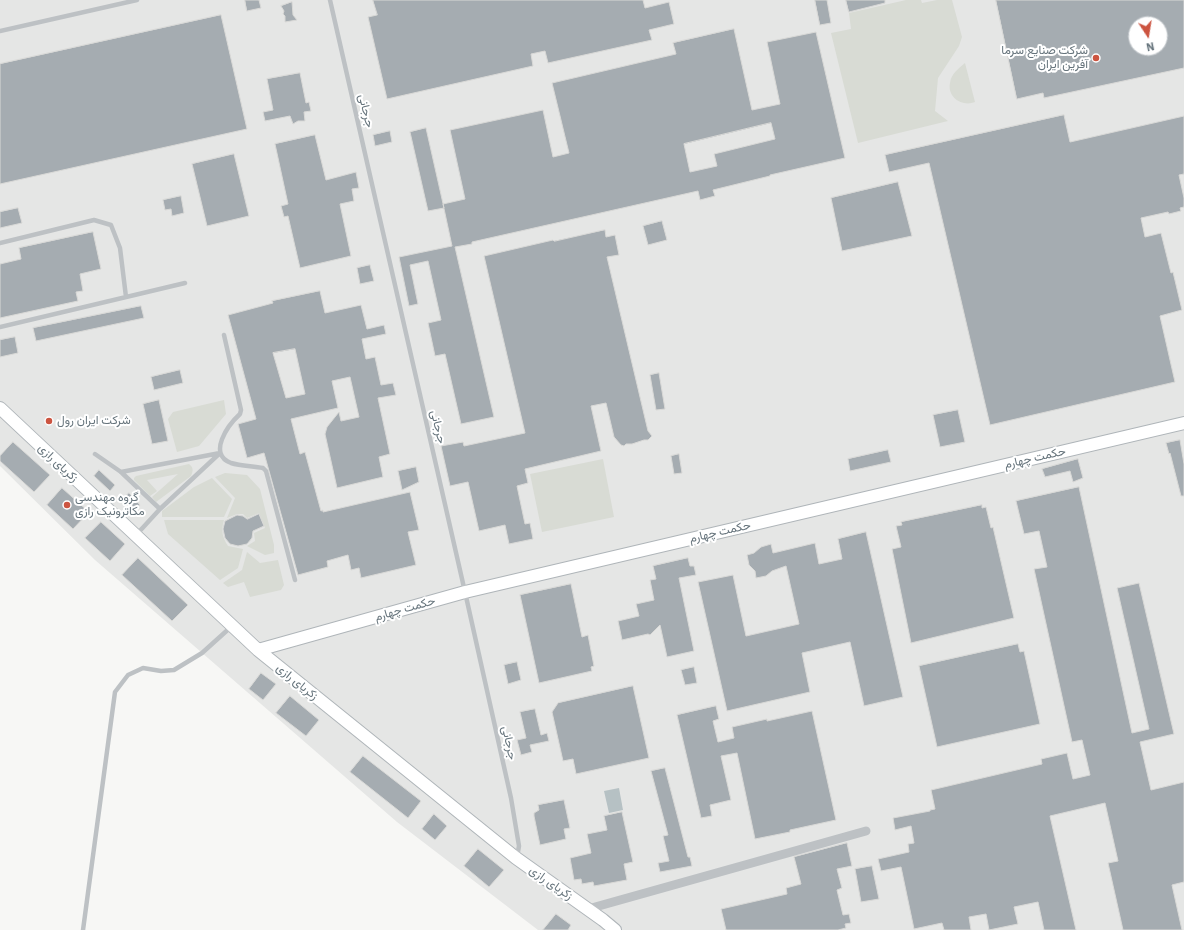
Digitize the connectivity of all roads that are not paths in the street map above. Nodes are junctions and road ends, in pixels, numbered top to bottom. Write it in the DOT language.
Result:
graph roads {
  1 [pos="137,0"];
  2 [pos="330,0"];
  3 [pos="0,31"];
  4 [pos="0,243"];
  5 [pos="185,283"];
  6 [pos="126,297"];
  7 [pos="0,326"];
  8 [pos="224,335"];
  9 [pos="0,408"];
  10 [pos="1184,423"];
  11 [pos="220,453"];
  12 [pos="95,454"];
  13 [pos="121,472"];
  14 [pos="160,509"];
  15 [pos="136,535"];
  16 [pos="294,580"];
  17 [pos="465,592"];
  18 [pos="232,626"];
  19 [pos="258,650"];
  20 [pos="866,831"];
  21 [pos="516,858"];
  22 [pos="588,909"];
  23 [pos="83,930"];
  24 [pos="615,930"];
  1 -- 3 [label="lane"];
  2 -- 17 [label="lane, جرجانی"];
  4 -- 6 [label="lane"];
  5 -- 6 [label="lane"];
  6 -- 7 [label="lane"];
  8 -- 11 [label="lane"];
  9 -- 15 [label="street, زکریای رازی"];
  10 -- 17 [label="street, حکمت چهارم"];
  11 -- 13 [label="lane"];
  11 -- 14 [label="lane"];
  11 -- 16 [label="lane"];
  12 -- 13 [label="lane"];
  13 -- 14 [label="lane"];
  14 -- 15 [label="lane"];
  15 -- 18 [label="street, زکریای رازی"];
  17 -- 19 [label="street, حکمت چهارم"];
  17 -- 21 [label="lane, جرجانی"];
  18 -- 19 [label="street, زکریای رازی"];
  18 -- 23 [label="lane"];
  19 -- 21 [label="street, زکریای رازی"];
  20 -- 22 [label="street"];
  21 -- 22 [label="street, زکریای رازی"];
  22 -- 24 [label="street, زکریای رازی"];
}
